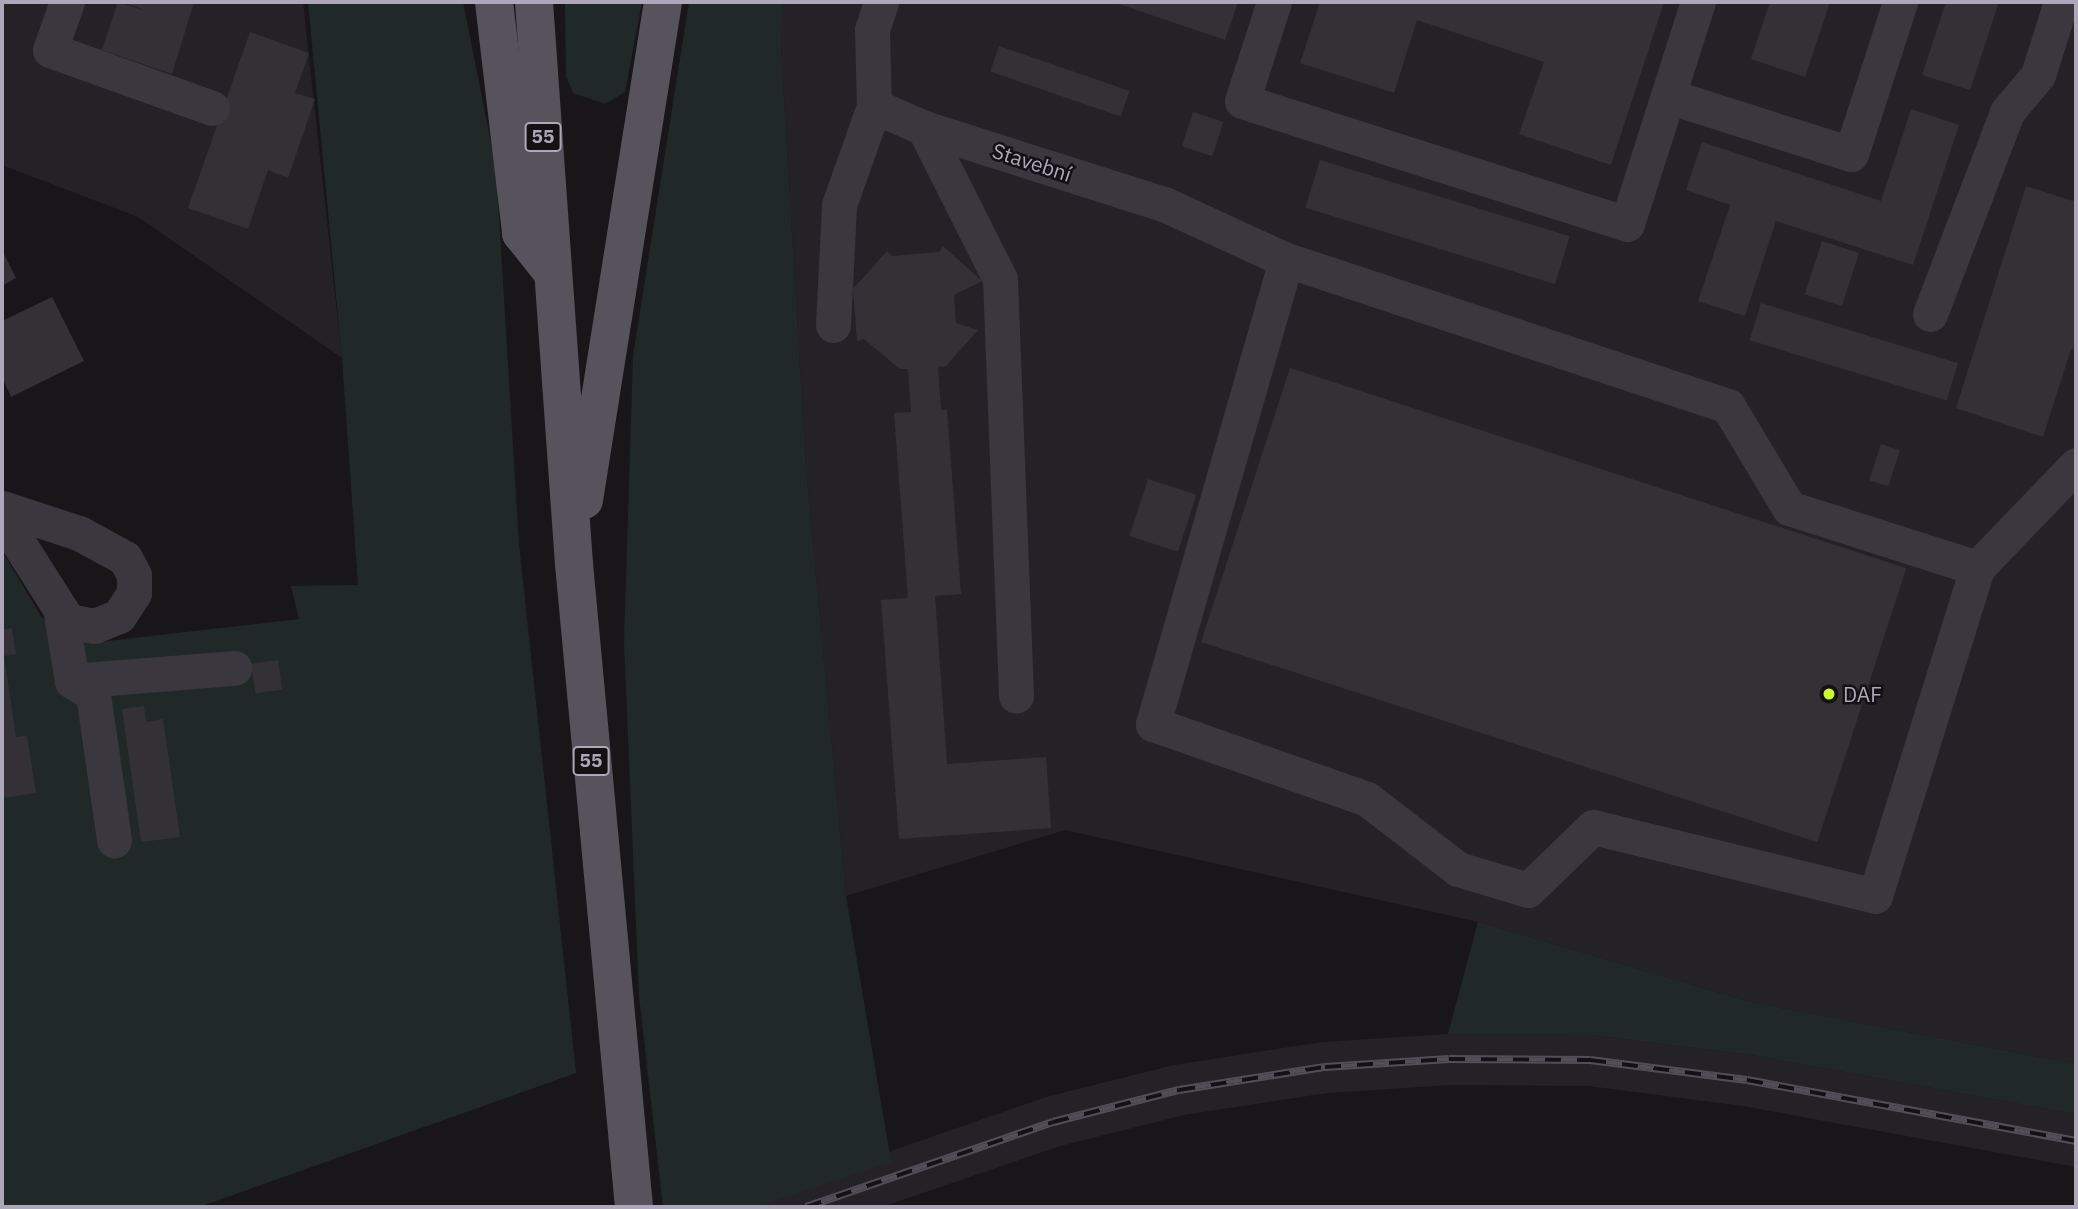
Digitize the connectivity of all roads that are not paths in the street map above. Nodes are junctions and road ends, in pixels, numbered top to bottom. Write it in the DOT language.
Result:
graph roads {
  1 [pos="67,2"];
  2 [pos="494,2"];
  3 [pos="534,2"];
  4 [pos="663,2"];
  5 [pos="881,2"];
  6 [pos="1274,2"];
  7 [pos="1698,2"];
  8 [pos="1900,2"];
  9 [pos="2061,2"];
  10 [pos="1668,96"];
  11 [pos="874,106"];
  12 [pos="212,108"];
  13 [pos="924,128"];
  14 [pos="1286,260"];
  15 [pos="552,272"];
  16 [pos="1930,314"];
  17 [pos="833,325"];
  18 [pos="2075,463"];
  19 [pos="2,508"];
  20 [pos="2,517"];
  21 [pos="574,564"];
  22 [pos="1977,568"];
  23 [pos="61,614"];
  24 [pos="234,668"];
  25 [pos="72,681"];
  26 [pos="1016,696"];
  27 [pos="114,840"];
  28 [pos="634,1207"];
  1 -- 12 [label="street"];
  2 -- 15 [label="main road"];
  3 -- 15 [label="main road, 55"];
  4 -- 21 [label="main road"];
  5 -- 11 [label="street"];
  6 -- 10 [label="street"];
  7 -- 10 [label="street"];
  8 -- 10 [label="street"];
  9 -- 16 [label="street"];
  11 -- 13 [label="street, Stavební"];
  11 -- 17 [label="street"];
  13 -- 14 [label="street, Stavební"];
  13 -- 26 [label="street"];
  14 -- 22 [label="street, Stavební"];
  14 -- 22 [label="street"];
  15 -- 21 [label="main road, 55"];
  18 -- 22 [label="street"];
  19 -- 23 [label="street"];
  20 -- 23 [label="street"];
  21 -- 28 [label="main road, 55"];
  23 -- 25 [label="street"];
  24 -- 25 [label="street"];
  25 -- 27 [label="street"];
}
